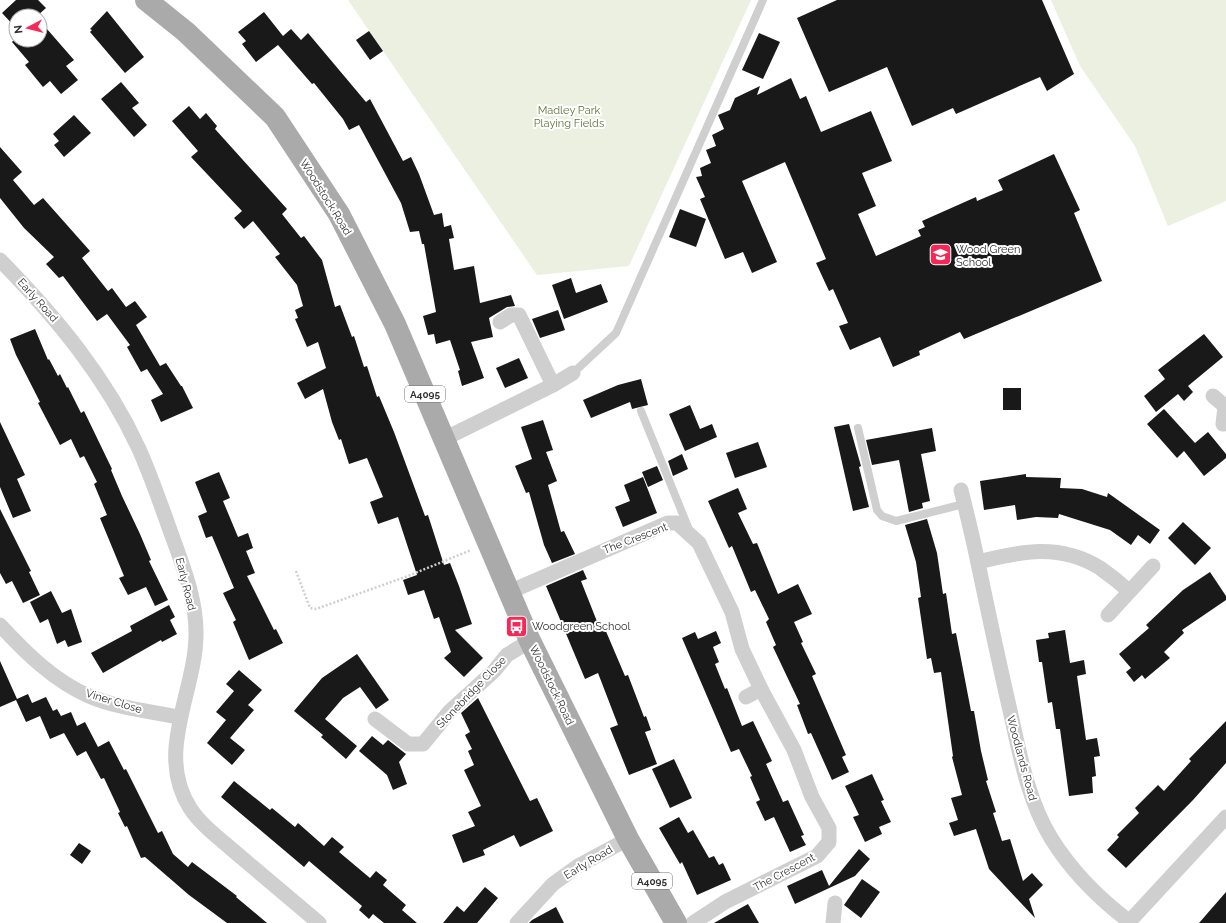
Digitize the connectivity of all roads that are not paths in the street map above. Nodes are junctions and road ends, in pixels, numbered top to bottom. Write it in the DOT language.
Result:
graph roads {
  1 [pos="763,0"];
  2 [pos="154,2"];
  3 [pos="0,260"];
  4 [pos="500,322"];
  5 [pos="573,373"];
  6 [pos="553,385"];
  7 [pos="1213,396"];
  8 [pos="1226,407"];
  9 [pos="641,411"];
  10 [pos="1223,424"];
  11 [pos="858,428"];
  12 [pos="444,439"];
  13 [pos="963,497"];
  14 [pos="692,536"];
  15 [pos="978,562"];
  16 [pos="1153,566"];
  17 [pos="1129,591"];
  18 [pos="509,592"];
  19 [pos="1108,615"];
  20 [pos="0,626"];
  21 [pos="530,641"];
  22 [pos="761,689"];
  23 [pos="746,697"];
  24 [pos="179,717"];
  25 [pos="376,720"];
  26 [pos="1226,818"];
  27 [pos="628,839"];
  28 [pos="835,903"];
  29 [pos="838,922"];
  30 [pos="1129,922"];
  31 [pos="319,923"];
  32 [pos="517,923"];
  33 [pos="676,923"];
  34 [pos="693,923"];
  1 -- 5 [label="lane"];
  2 -- 12 [label="main road, Woodstock Road / A4095"];
  3 -- 24 [label="street, Early Road"];
  4 -- 6 [label="street"];
  5 -- 6 [label="street"];
  6 -- 12 [label="street"];
  7 -- 8 [label="street"];
  8 -- 10 [label="street"];
  9 -- 14 [label="lane"];
  11 -- 13 [label="lane"];
  12 -- 18 [label="main road, Woodstock Road / A4095"];
  13 -- 15 [label="street, Woodlands Road"];
  14 -- 18 [label="street, The Crescent"];
  14 -- 22 [label="street, The Crescent"];
  15 -- 17 [label="street"];
  15 -- 30 [label="street, Woodlands Road"];
  16 -- 17 [label="street"];
  17 -- 19 [label="street"];
  18 -- 21 [label="main road, Woodstock Road / A4095"];
  20 -- 24 [label="street, Viner Close"];
  21 -- 25 [label="street, Stonebridge Close"];
  21 -- 27 [label="main road, Woodstock Road / A4095"];
  22 -- 23 [label="street"];
  22 -- 34 [label="street, The Crescent"];
  24 -- 31 [label="street, Early Road"];
  26 -- 30 [label="street, Woodlands Road"];
  27 -- 32 [label="street, Early Road"];
  27 -- 33 [label="main road, Woodstock Road / A4095"];
  28 -- 29 [label="street"];
}
